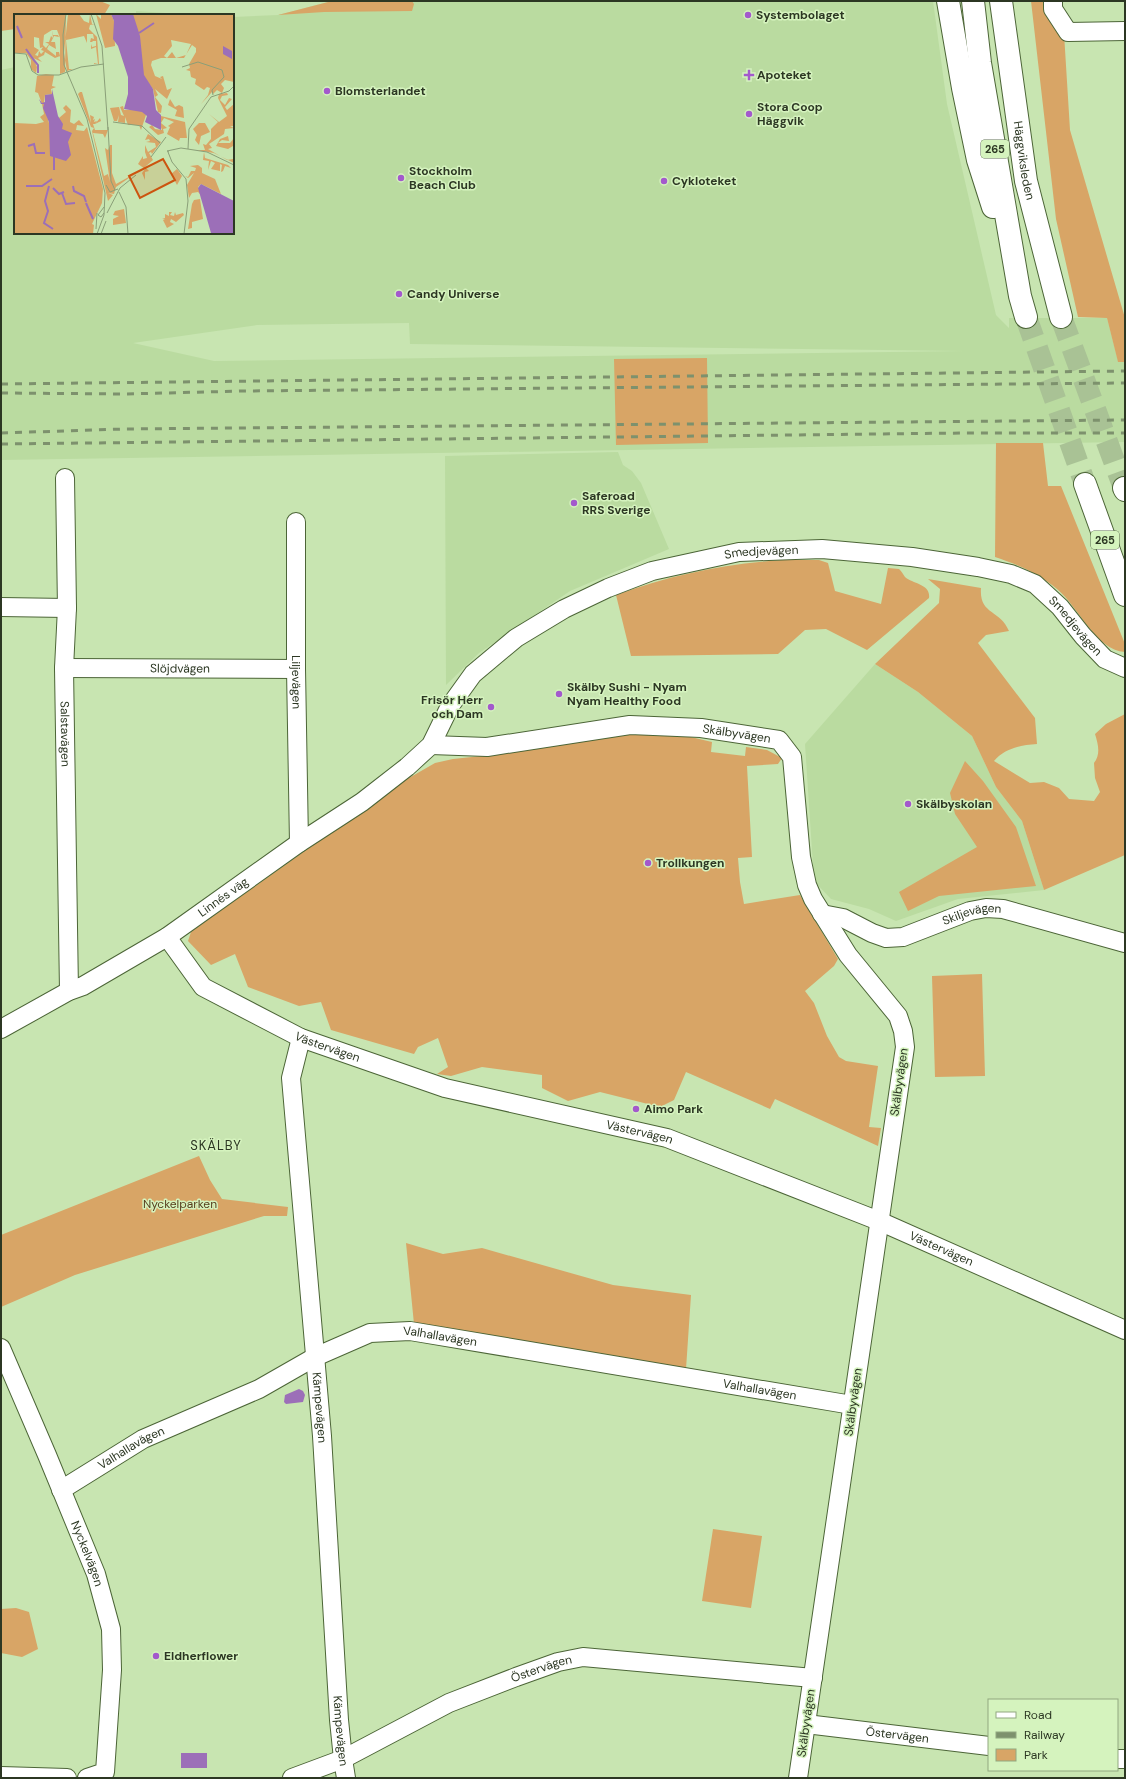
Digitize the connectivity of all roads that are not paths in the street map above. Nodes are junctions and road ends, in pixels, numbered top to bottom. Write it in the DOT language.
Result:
graph roads {
  1 [pos="948,1"];
  2 [pos="972,1"];
  3 [pos="1001,1"];
  4 [pos="1012,1"];
  5 [pos="1053,1"];
  6 [pos="1125,31"];
  7 [pos="1013,90"];
  8 [pos="1020,296"];
  9 [pos="1061,317"];
  10 [pos="1026,318"];
  11 [pos="65,478"];
  12 [pos="1085,484"];
  13 [pos="296,522"];
  14 [pos="1125,595"];
  15 [pos="1,607"];
  16 [pos="67,608"];
  17 [pos="64,668"];
  18 [pos="1125,668"];
  19 [pos="296,669"];
  20 [pos="431,745"];
  21 [pos="299,843"];
  22 [pos="822,914"];
  23 [pos="167,938"];
  24 [pos="1125,943"];
  25 [pos="69,991"];
  26 [pos="1,1028"];
  27 [pos="301,1038"];
  28 [pos="879,1221"];
  29 [pos="1125,1330"];
  30 [pos="1,1348"];
  31 [pos="315,1357"];
  32 [pos="852,1404"];
  33 [pos="61,1490"];
  34 [pos="813,1678"];
  35 [pos="806,1724"];
  36 [pos="988,1746"];
  37 [pos="343,1759"];
  38 [pos="1,1776"];
  39 [pos="67,1778"];
  40 [pos="87,1778"];
  41 [pos="292,1778"];
  42 [pos="346,1778"];
  43 [pos="798,1778"];
  1 -- 8 [label="highway"];
  2 -- 8 [label="highway, 265"];
  3 -- 7 [label="highway, Häggviksleden / 265"];
  4 -- 7 [label="highway, 265"];
  5 -- 6 [label="street"];
  7 -- 9 [label="highway, Häggviksleden / 265"];
  8 -- 10 [label="highway, 265"];
  11 -- 16 [label="street, Salstavägen"];
  12 -- 14 [label="highway, 265"];
  13 -- 19 [label="street, Liljevägen"];
  15 -- 16 [label="street"];
  16 -- 17 [label="street, Salstavägen"];
  17 -- 19 [label="street, Slöjdvägen"];
  17 -- 25 [label="street, Salstavägen"];
  18 -- 20 [label="street, Smedjevägen"];
  19 -- 21 [label="street, Liljevägen"];
  20 -- 21 [label="street, Linnés väg"];
  20 -- 22 [label="street, Skälbyvägen"];
  21 -- 23 [label="street, Linnés väg"];
  22 -- 24 [label="street, Skiljevägen"];
  22 -- 28 [label="street, Skälbyvägen"];
  23 -- 25 [label="street, Linnés väg"];
  23 -- 27 [label="street, Västervägen"];
  25 -- 26 [label="street, Linnés väg"];
  27 -- 28 [label="street, Västervägen"];
  27 -- 31 [label="street, Kämpevägen"];
  28 -- 29 [label="street, Västervägen"];
  28 -- 32 [label="street, Skälbyvägen"];
  30 -- 33 [label="street, Nyckelvägen"];
  31 -- 32 [label="street, Valhallavägen"];
  31 -- 33 [label="street, Valhallavägen"];
  31 -- 37 [label="street, Kämpevägen"];
  32 -- 34 [label="street, Skälbyvägen"];
  33 -- 40 [label="street, Nyckelvägen"];
  34 -- 35 [label="street, Skälbyvägen"];
  34 -- 37 [label="street, Östervägen"];
  35 -- 36 [label="street, Östervägen"];
  35 -- 43 [label="street, Skälbyvägen"];
  37 -- 41 [label="street, Östervägen"];
  37 -- 42 [label="street, Kämpevägen"];
  38 -- 39 [label="street"];
}
